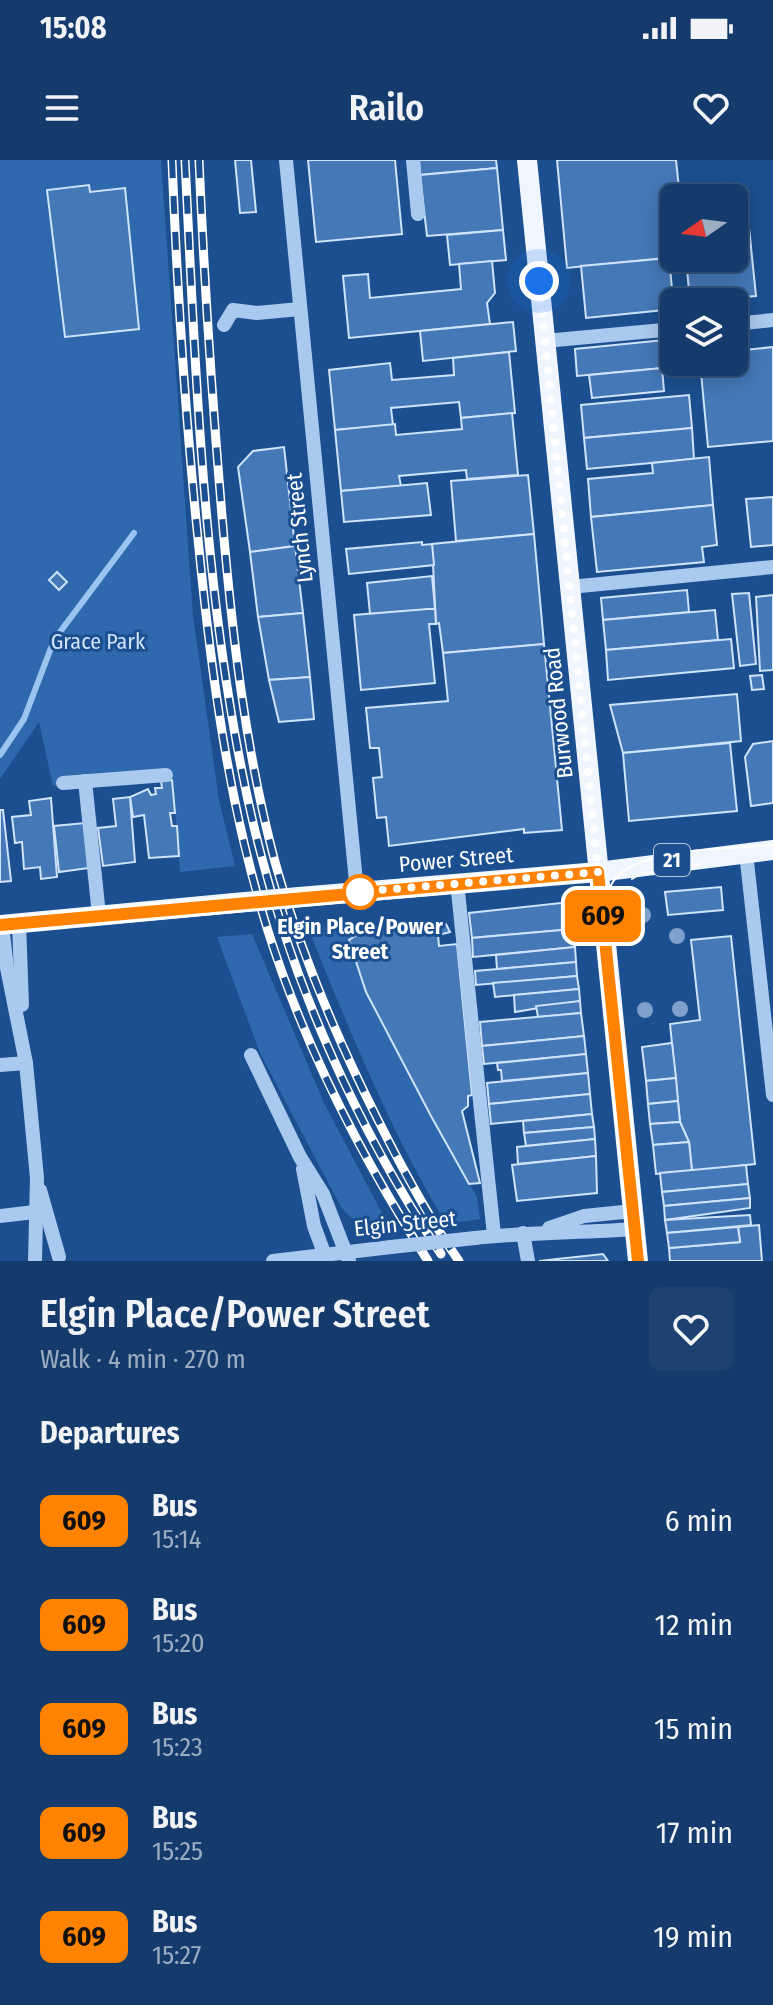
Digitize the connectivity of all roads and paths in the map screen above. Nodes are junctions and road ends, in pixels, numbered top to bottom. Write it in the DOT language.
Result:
graph roads {
  1 [pos="286,160"];
  2 [pos="413,160"];
  3 [pos="527,160"];
  4 [pos="418,214"];
  5 [pos="300,309"];
  6 [pos="773,320"];
  7 [pos="748,323"];
  8 [pos="224,325"];
  9 [pos="660,330"];
  10 [pos="545,341"];
  11 [pos="773,567"];
  12 [pos="570,587"];
  13 [pos="166,775"];
  14 [pos="85,781"];
  15 [pos="63,783"];
  16 [pos="773,850"];
  17 [pos="746,853"];
  18 [pos="598,872"];
  19 [pos="457,882"];
  20 [pos="357,892"];
  21 [pos="99,915"];
  22 [pos="7,925"];
  23 [pos="251,1055"];
  24 [pos="26,1063"];
  25 [pos="0,1065"];
  26 [pos="773,1095"];
  27 [pos="300,1157"];
  28 [pos="40,1211"];
  29 [pos="0,1216"];
  30 [pos="634,1220"];
  31 [pos="523,1233"];
  32 [pos="494,1235"];
  33 [pos="347,1256"];
  34 [pos="325,1258"];
  35 [pos="62,1259"];
  36 [pos="36,1261"];
  37 [pos="273,1261"];
  38 [pos="528,1261"];
  39 [pos="638,1261"];
  1 -- 5 [label="street, Lynch Street"];
  2 -- 4 [label="street"];
  3 -- 10 [label="main road, Burwood Road"];
  5 -- 8 [label="street"];
  5 -- 20 [label="street, Lynch Street"];
  6 -- 7 [label="street"];
  9 -- 10 [label="street"];
  10 -- 12 [label="main road, Burwood Road"];
  11 -- 12 [label="street"];
  12 -- 18 [label="main road, Burwood Road"];
  13 -- 14 [label="street"];
  14 -- 15 [label="street"];
  14 -- 21 [label="street"];
  16 -- 17 [label="main road, Power Street / 21"];
  17 -- 18 [label="main road, Power Street / 21"];
  17 -- 26 [label="street"];
  18 -- 19 [label="main road, Power Street / 21"];
  18 -- 30 [label="main road, Burwood Road"];
  19 -- 20 [label="main road, Power Street / 21"];
  19 -- 32 [label="street"];
  20 -- 21 [label="main road, Power Street / 21, bridge"];
  21 -- 22 [label="main road, Power Street / 21"];
  22 -- 24 [label="street"];
  23 -- 27 [label="street"];
  24 -- 25 [label="street"];
  24 -- 28 [label="street"];
  27 -- 33 [label="street"];
  27 -- 34 [label="street"];
  28 -- 29 [label="street"];
  28 -- 35 [label="street"];
  28 -- 36 [label="street"];
  30 -- 31 [label="street, Elgin Street"];
  30 -- 39 [label="main road, Burwood Road"];
  31 -- 32 [label="street, Elgin Street"];
  31 -- 38 [label="street"];
  32 -- 33 [label="street, Elgin Street, bridge"];
  33 -- 34 [label="street, Elgin Street"];
  34 -- 37 [label="street, Elgin Street"];
  35 -- 36 [label="street"];
}
